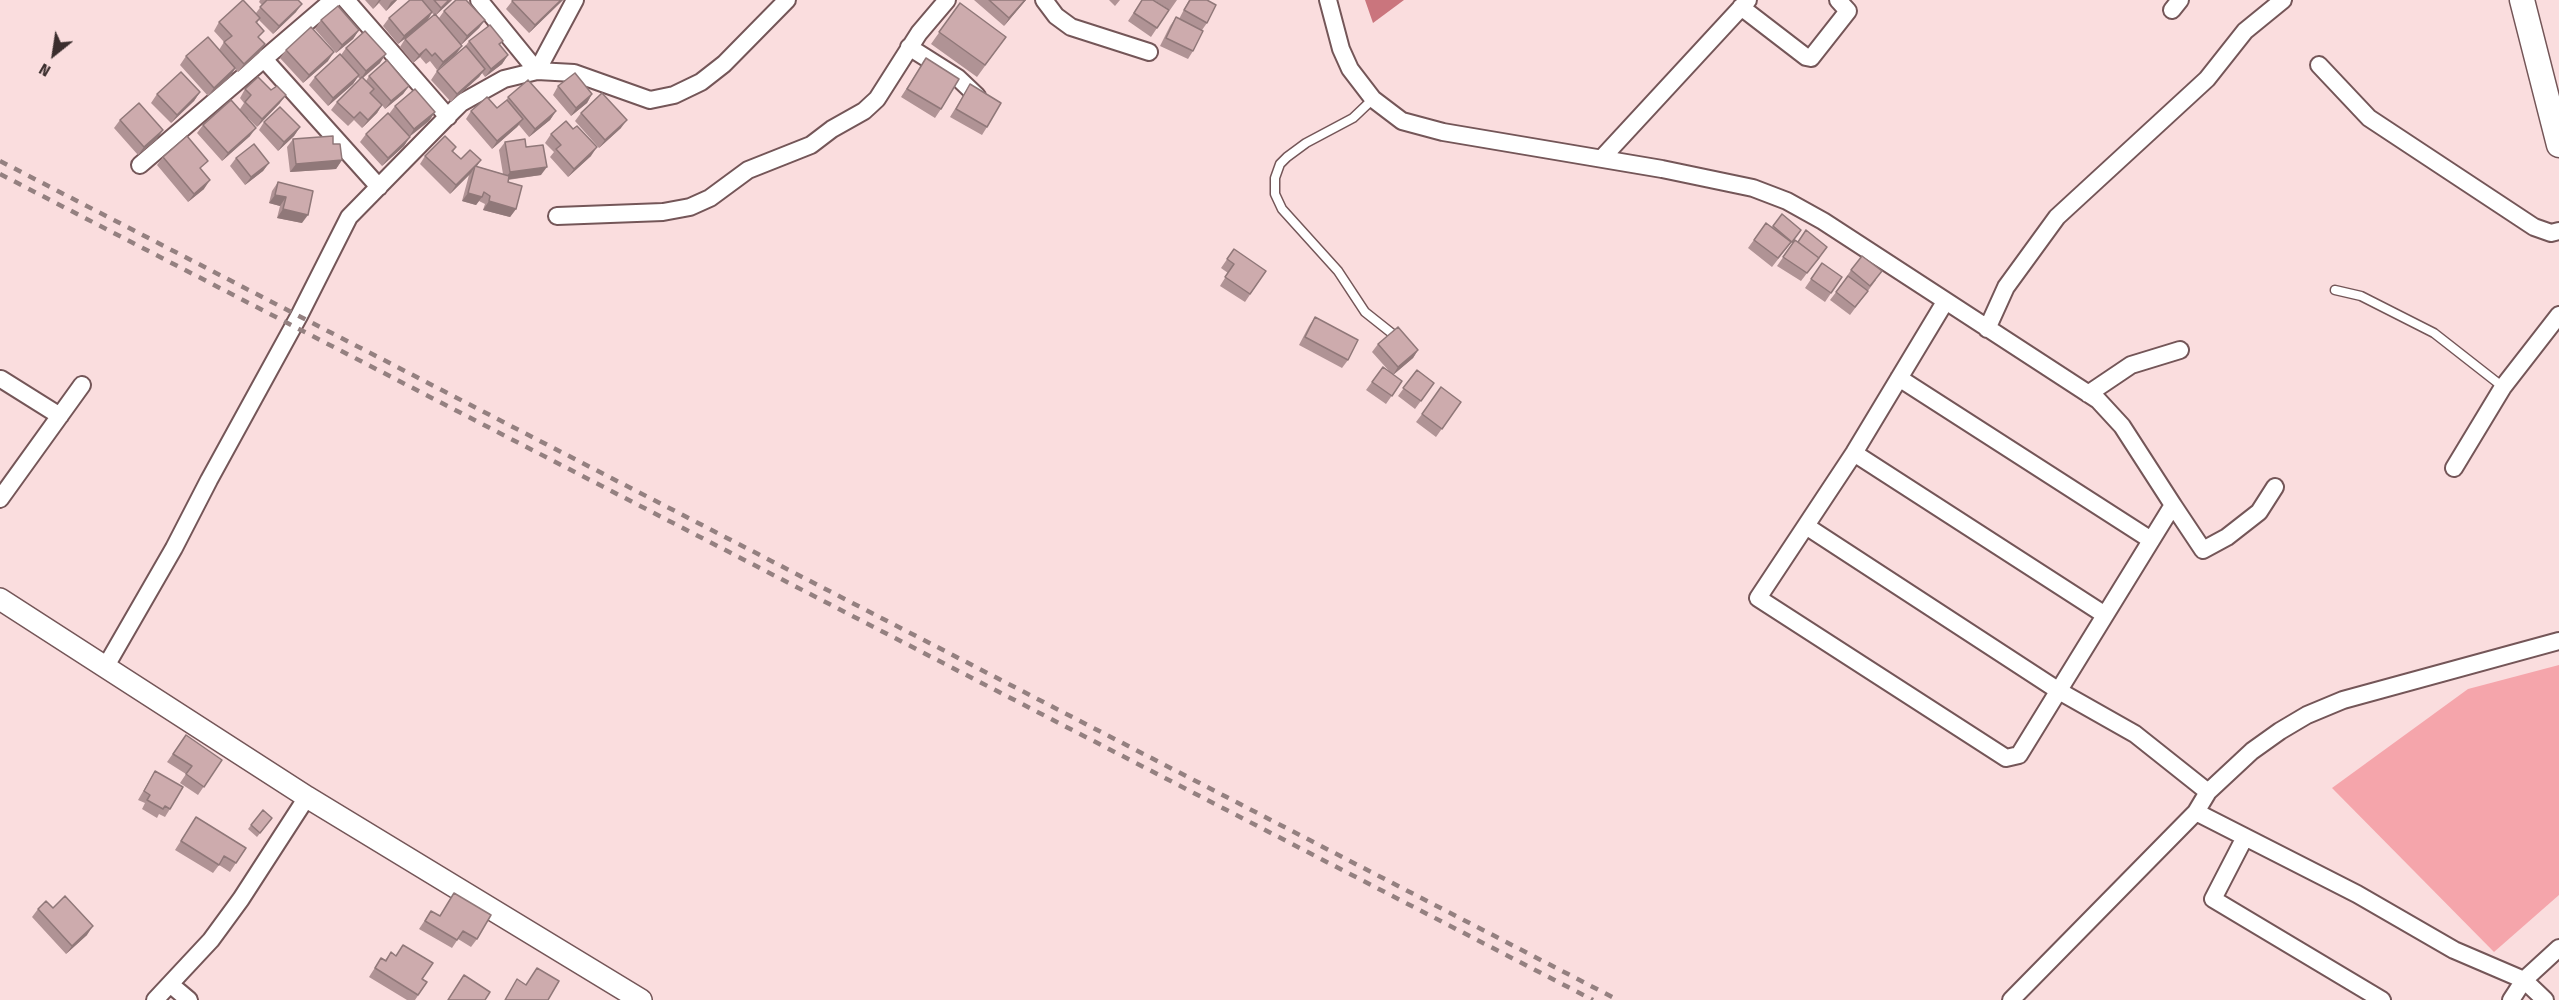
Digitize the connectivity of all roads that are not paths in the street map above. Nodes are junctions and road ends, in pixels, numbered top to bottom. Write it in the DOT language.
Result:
graph roads {
  1 [pos="333,0"];
  2 [pos="346,0"];
  3 [pos="479,0"];
  4 [pos="575,0"];
  5 [pos="788,0"];
  6 [pos="947,0"];
  7 [pos="1044,0"];
  8 [pos="1328,0"];
  9 [pos="1838,0"];
  10 [pos="2283,0"];
  11 [pos="2522,0"];
  12 [pos="1744,4"];
  13 [pos="909,47"];
  14 [pos="1149,52"];
  15 [pos="264,59"];
  16 [pos="2319,65"];
  17 [pos="537,71"];
  18 [pos="977,96"];
  19 [pos="1373,99"];
  20 [pos="2554,101"];
  21 [pos="448,117"];
  22 [pos="2559,145"];
  23 [pos="1602,158"];
  24 [pos="140,165"];
  25 [pos="379,187"];
  26 [pos="557,216"];
  27 [pos="2559,231"];
  28 [pos="2335,290"];
  29 [pos="1945,302"];
  30 [pos="2559,315"];
  31 [pos="1987,329"];
  32 [pos="1404,344"];
  33 [pos="2180,350"];
  34 [pos="1899,378"];
  35 [pos="1,380"];
  36 [pos="82,385"];
  37 [pos="2504,387"];
  38 [pos="2088,394"];
  39 [pos="60,416"];
  40 [pos="1854,453"];
  41 [pos="2454,468"];
  42 [pos="2275,487"];
  43 [pos="0,499"];
  44 [pos="2173,505"];
  45 [pos="1806,526"];
  46 [pos="2151,540"];
  47 [pos="0,599"];
  48 [pos="2105,615"];
  49 [pos="2559,640"];
  50 [pos="106,666"];
  51 [pos="2059,691"];
  52 [pos="2208,792"];
  53 [pos="308,797"];
  54 [pos="2196,812"];
  55 [pos="2245,837"];
  56 [pos="2559,948"];
  57 [pos="2524,980"];
  58 [pos="170,984"];
  59 [pos="155,1000"];
  60 [pos="189,1000"];
  61 [pos="641,1000"];
  62 [pos="2012,1000"];
  63 [pos="2382,1000"];
  64 [pos="2511,1000"];
  65 [pos="2545,1000"];
  1 -- 15 [label="street"];
  2 -- 21 [label="street"];
  3 -- 17 [label="street"];
  4 -- 17 [label="street"];
  5 -- 17 [label="street"];
  6 -- 13 [label="street"];
  7 -- 14 [label="street"];
  8 -- 19 [label="street"];
  9 -- 12 [label="street"];
  10 -- 31 [label="street"];
  11 -- 20 [label="main road"];
  12 -- 23 [label="street"];
  13 -- 18 [label="street"];
  13 -- 26 [label="street"];
  15 -- 24 [label="street"];
  15 -- 25 [label="street"];
  16 -- 27 [label="street"];
  17 -- 21 [label="street"];
  19 -- 23 [label="street"];
  19 -- 32 [label="lane"];
  20 -- 22 [label="main road"];
  21 -- 25 [label="street"];
  23 -- 29 [label="street"];
  25 -- 50 [label="street"];
  28 -- 37 [label="lane"];
  29 -- 31 [label="street"];
  29 -- 34 [label="street"];
  30 -- 37 [label="street"];
  31 -- 38 [label="street"];
  33 -- 38 [label="street"];
  34 -- 40 [label="street"];
  34 -- 46 [label="street"];
  35 -- 39 [label="street"];
  36 -- 39 [label="street"];
  37 -- 41 [label="street"];
  38 -- 44 [label="street"];
  39 -- 43 [label="street"];
  40 -- 45 [label="street"];
  40 -- 48 [label="street"];
  42 -- 44 [label="street"];
  44 -- 46 [label="street"];
  45 -- 51 [label="street"];
  45 -- 51 [label="street"];
  46 -- 48 [label="street"];
  47 -- 50 [label="street"];
  48 -- 51 [label="street"];
  49 -- 52 [label="street"];
  50 -- 53 [label="street"];
  51 -- 52 [label="street"];
  52 -- 54 [label="street"];
  53 -- 58 [label="street"];
  53 -- 61 [label="street"];
  54 -- 55 [label="street"];
  54 -- 62 [label="street"];
  55 -- 57 [label="street"];
  55 -- 63 [label="street"];
  56 -- 57 [label="street"];
  57 -- 64 [label="street"];
  57 -- 65 [label="street"];
  58 -- 59 [label="street"];
  58 -- 60 [label="street"];
}
